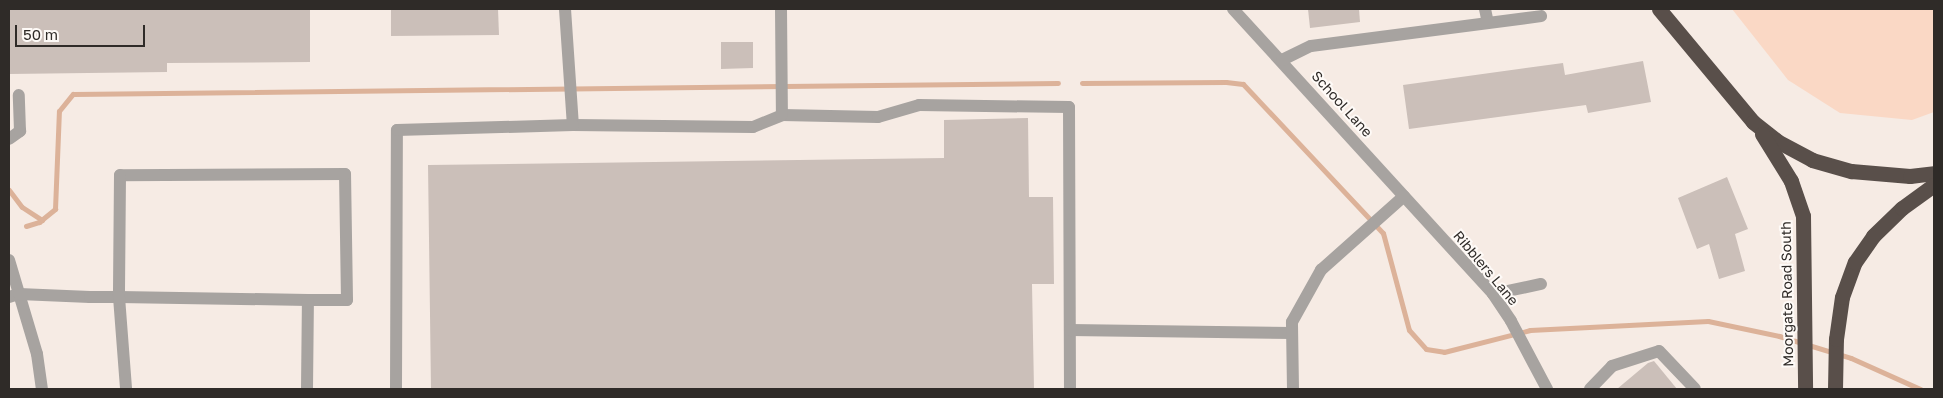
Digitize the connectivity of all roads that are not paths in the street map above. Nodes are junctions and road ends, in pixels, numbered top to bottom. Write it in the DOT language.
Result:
graph roads {
  1 [pos="565,9"];
  2 [pos="781,9"];
  3 [pos="1233,9"];
  4 [pos="1485,9"];
  5 [pos="1659,9"];
  6 [pos="1541,16"];
  7 [pos="1488,23"];
  8 [pos="1282,60"];
  9 [pos="19,95"];
  10 [pos="782,115"];
  11 [pos="1754,122"];
  12 [pos="572,125"];
  13 [pos="9,139"];
  14 [pos="1934,173"];
  15 [pos="1934,185"];
  16 [pos="1404,196"];
  17 [pos="1427,221"];
  18 [pos="9,260"];
  19 [pos="1541,284"];
  20 [pos="1492,294"];
  21 [pos="14,295"];
  22 [pos="119,297"];
  23 [pos="308,300"];
  24 [pos="1070,330"];
  25 [pos="1292,333"];
  26 [pos="42,389"];
  27 [pos="126,389"];
  28 [pos="307,389"];
  29 [pos="396,389"];
  30 [pos="1070,389"];
  31 [pos="1293,389"];
  32 [pos="1546,389"];
  33 [pos="1590,389"];
  34 [pos="1695,389"];
  35 [pos="1805,389"];
  36 [pos="1835,389"];
  1 -- 12 [label="street"];
  2 -- 10 [label="street"];
  3 -- 8 [label="street, School Lane"];
  4 -- 7 [label="street"];
  5 -- 11 [label="highway"];
  6 -- 7 [label="street"];
  7 -- 8 [label="street"];
  8 -- 16 [label="street, School Lane"];
  9 -- 13 [label="street"];
  10 -- 12 [label="street"];
  10 -- 24 [label="street"];
  11 -- 14 [label="highway"];
  11 -- 35 [label="highway, Moorgate Road South"];
  12 -- 29 [label="street"];
  15 -- 36 [label="highway"];
  16 -- 17 [label="street, School Lane"];
  16 -- 25 [label="street"];
  17 -- 20 [label="street, Ribblers Lane"];
  18 -- 21 [label="street"];
  19 -- 20 [label="street"];
  20 -- 32 [label="street, Ribblers Lane"];
  21 -- 22 [label="street"];
  21 -- 26 [label="street"];
  22 -- 23 [label="street"];
  22 -- 23 [label="street"];
  22 -- 27 [label="street"];
  23 -- 28 [label="street"];
  24 -- 25 [label="street"];
  24 -- 30 [label="street"];
  25 -- 31 [label="street"];
  33 -- 34 [label="street"];
}
